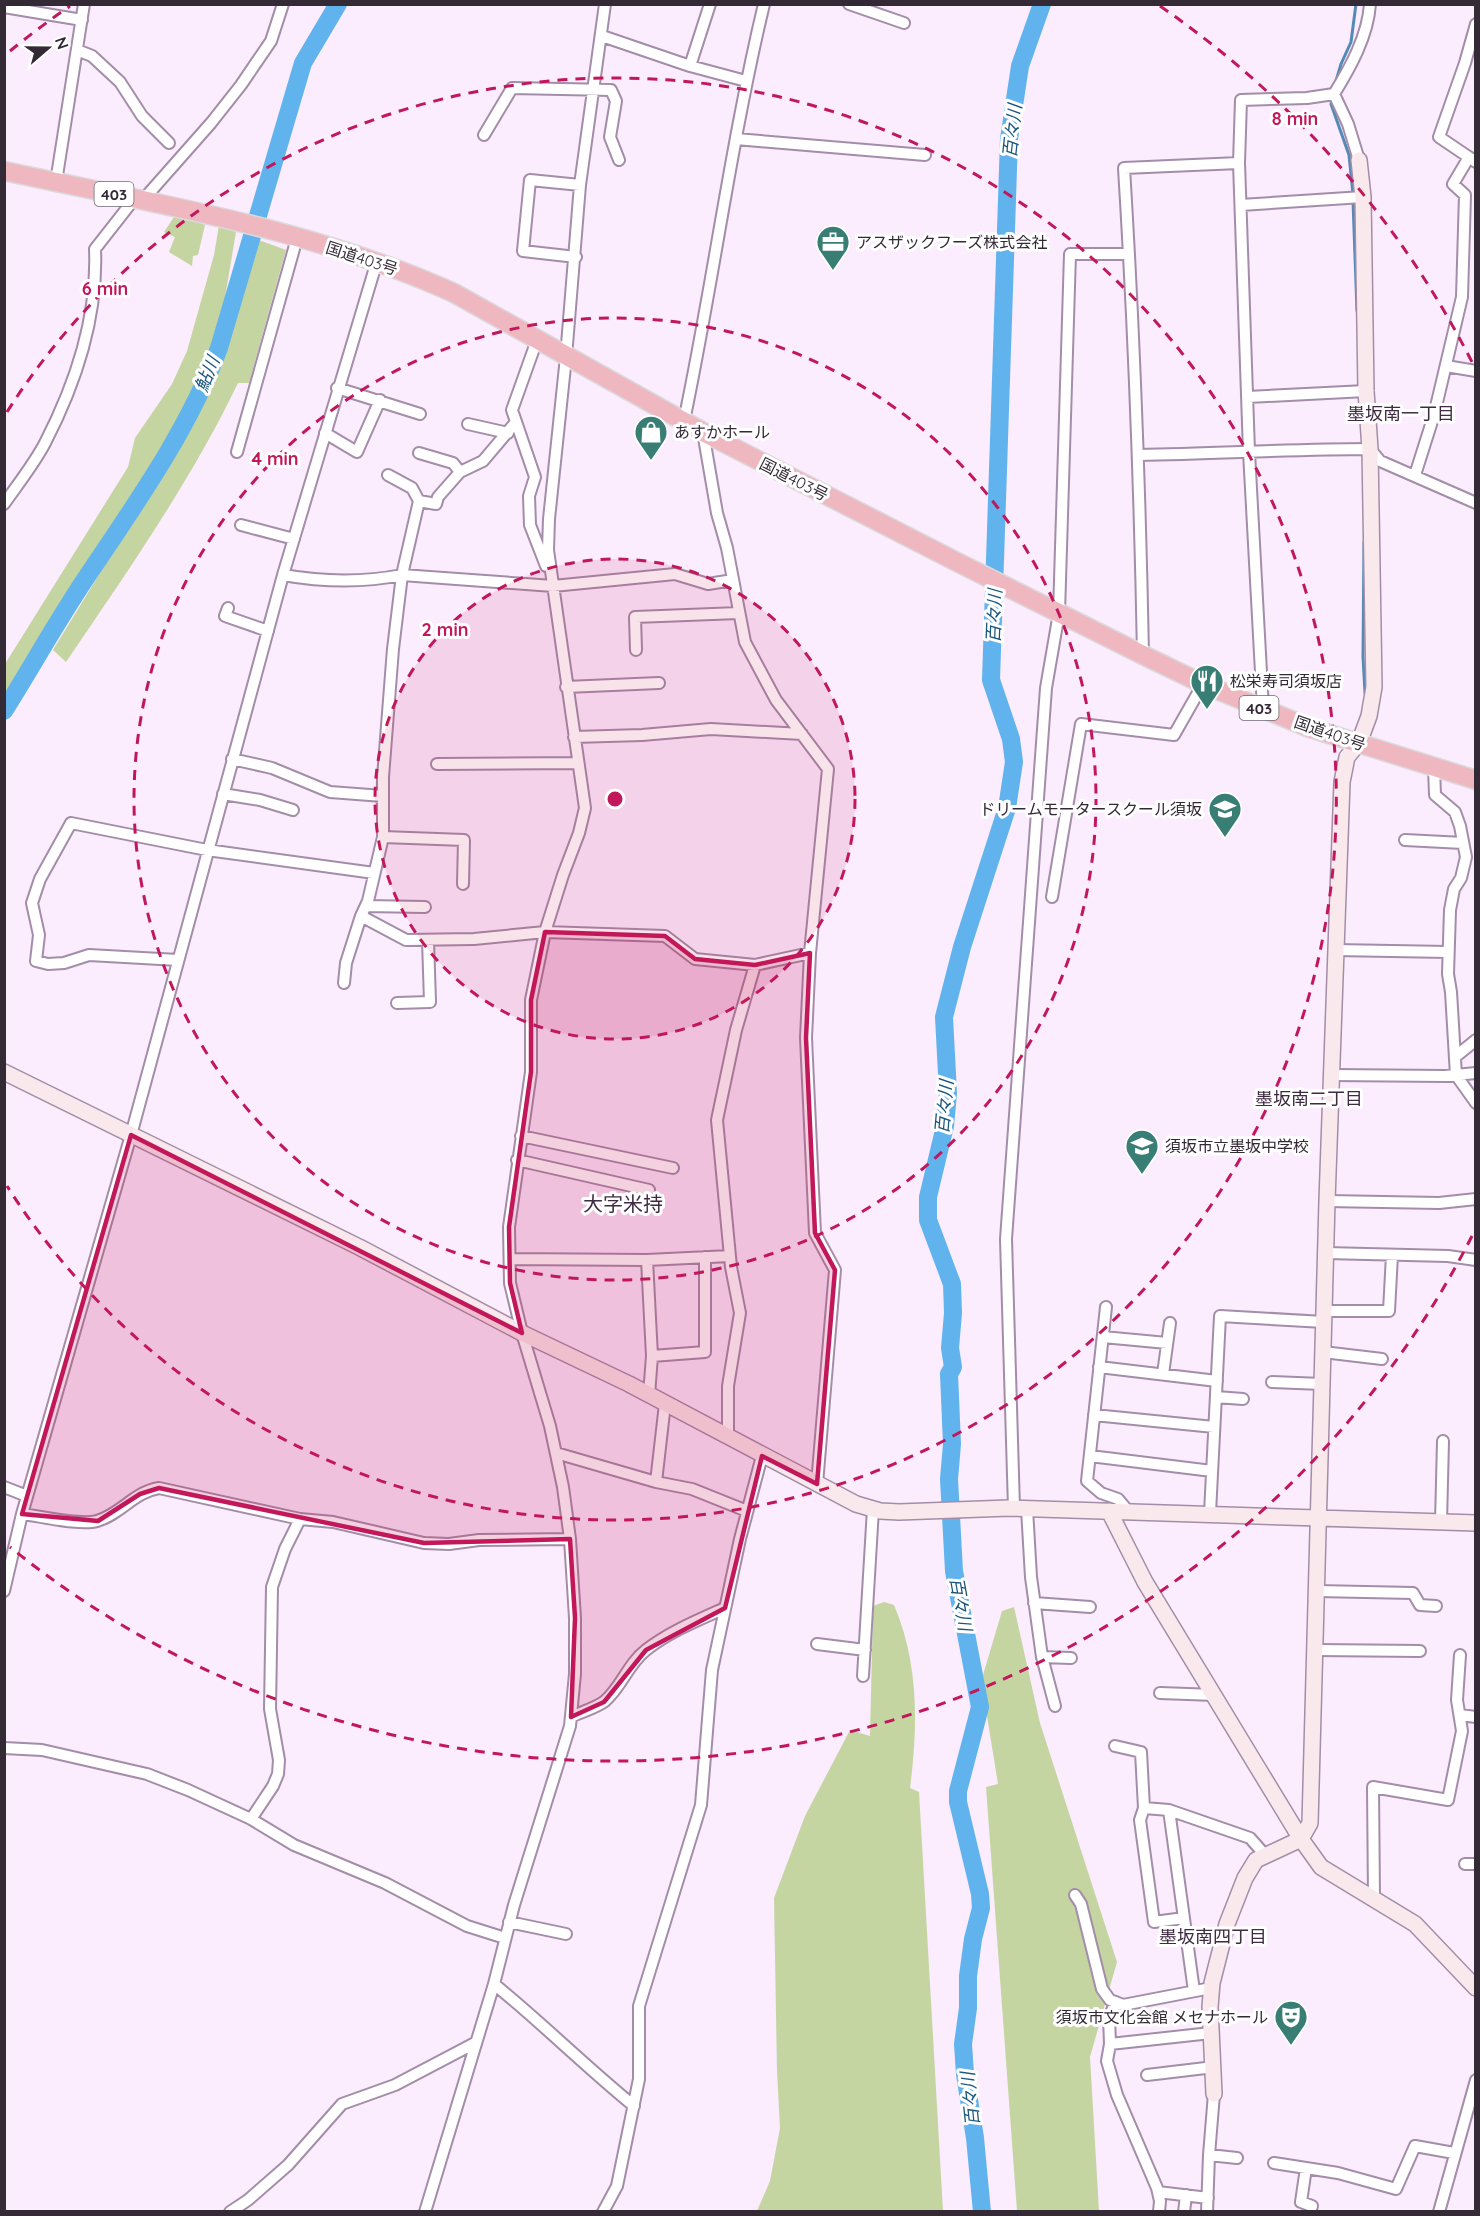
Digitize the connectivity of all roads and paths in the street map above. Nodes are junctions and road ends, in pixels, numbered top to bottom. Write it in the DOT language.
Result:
graph roads {
  1 [pos="84,4"];
  2 [pos="283,4"];
  3 [pos="605,4"];
  4 [pos="710,4"];
  5 [pos="764,4"];
  6 [pos="849,4"];
  7 [pos="1370,4"];
  8 [pos="4,7"];
  9 [pos="82,20"];
  10 [pos="904,23"];
  11 [pos="1476,24"];
  12 [pos="602,36"];
  13 [pos="77,50"];
  14 [pos="690,66"];
  15 [pos="746,81"];
  16 [pos="593,89"];
  17 [pos="1334,94"];
  18 [pos="484,135"];
  19 [pos="736,139"];
  20 [pos="169,143"];
  21 [pos="925,155"];
  22 [pos="1472,159"];
  23 [pos="619,160"];
  24 [pos="1359,160"];
  25 [pos="1239,163"];
  26 [pos="4,171"];
  27 [pos="56,182"];
  28 [pos="580,185"];
  29 [pos="1363,196"];
  30 [pos="139,199"];
  31 [pos="1241,205"];
  32 [pos="297,238"];
  33 [pos="1130,254"];
  34 [pos="576,258"];
  35 [pos="377,261"];
  36 [pos="537,340"];
  37 [pos="566,357"];
  38 [pos="1446,366"];
  39 [pos="1476,372"];
  40 [pos="337,388"];
  41 [pos="1366,391"];
  42 [pos="1248,397"];
  43 [pos="380,400"];
  44 [pos="420,414"];
  45 [pos="684,421"];
  46 [pos="516,422"];
  47 [pos="468,424"];
  48 [pos="703,432"];
  49 [pos="325,433"];
  50 [pos="507,433"];
  51 [pos="1370,449"];
  52 [pos="237,452"];
  53 [pos="1249,452"];
  54 [pos="419,453"];
  55 [pos="1139,455"];
  56 [pos="460,472"];
  57 [pos="388,475"];
  58 [pos="1415,475"];
  59 [pos="419,501"];
  60 [pos="1476,503"];
  61 [pos="4,504"];
  62 [pos="240,525"];
  63 [pos="294,539"];
  64 [pos="283,575"];
  65 [pos="402,575"];
  66 [pos="733,580"];
  67 [pos="553,586"];
  68 [pos="1056,612"];
  69 [pos="739,613"];
  70 [pos="226,616"];
  71 [pos="268,631"];
  72 [pos="636,650"];
  73 [pos="1143,655"];
  74 [pos="659,682"];
  75 [pos="1203,684"];
  76 [pos="566,687"];
  77 [pos="1263,709"];
  78 [pos="802,734"];
  79 [pos="574,736"];
  80 [pos="1359,743"];
  81 [pos="232,759"];
  82 [pos="437,764"];
  83 [pos="577,764"];
  84 [pos="1434,768"];
  85 [pos="1476,780"];
  86 [pos="223,794"];
  87 [pos="383,796"];
  88 [pos="293,810"];
  89 [pos="383,837"];
  90 [pos="1405,840"];
  91 [pos="1463,843"];
  92 [pos="207,850"];
  93 [pos="374,873"];
  94 [pos="463,884"];
  95 [pos="1052,897"];
  96 [pos="425,907"];
  97 [pos="364,911"];
  98 [pos="544,932"];
  99 [pos="428,940"];
  100 [pos="1335,950"];
  101 [pos="1448,952"];
  102 [pos="810,953"];
  103 [pos="178,960"];
  104 [pos="755,965"];
  105 [pos="344,983"];
  106 [pos="397,1003"];
  107 [pos="1476,1040"];
  108 [pos="1455,1057"];
  109 [pos="4,1072"];
  110 [pos="1476,1073"];
  111 [pos="1331,1075"];
  112 [pos="1456,1075"];
  113 [pos="1476,1103"];
  114 [pos="131,1135"];
  115 [pos="521,1136"];
  116 [pos="517,1160"];
  117 [pos="673,1168"];
  118 [pos="649,1190"];
  119 [pos="1476,1200"];
  120 [pos="1327,1201"];
  121 [pos="1326,1253"];
  122 [pos="1392,1255"];
  123 [pos="730,1256"];
  124 [pos="705,1257"];
  125 [pos="510,1259"];
  126 [pos="646,1260"];
  127 [pos="1476,1260"];
  128 [pos="1106,1307"];
  129 [pos="1324,1317"];
  130 [pos="1170,1323"];
  131 [pos="522,1333"];
  132 [pos="1103,1337"];
  133 [pos="1167,1343"];
  134 [pos="1323,1352"];
  135 [pos="652,1356"];
  136 [pos="1382,1359"];
  137 [pos="1100,1367"];
  138 [pos="1163,1374"];
  139 [pos="1217,1381"];
  140 [pos="1272,1382"];
  141 [pos="1322,1384"];
  142 [pos="649,1395"];
  143 [pos="1216,1397"];
  144 [pos="1243,1400"];
  145 [pos="665,1404"];
  146 [pos="1094,1415"];
  147 [pos="1214,1427"];
  148 [pos="728,1437"];
  149 [pos="1443,1441"];
  150 [pos="556,1453"];
  151 [pos="1090,1455"];
  152 [pos="762,1456"];
  153 [pos="1212,1471"];
  154 [pos="656,1482"];
  155 [pos="817,1484"];
  156 [pos="4,1487"];
  157 [pos="27,1496"];
  158 [pos="1016,1508"];
  159 [pos="873,1509"];
  160 [pos="747,1511"];
  161 [pos="1109,1511"];
  162 [pos="1128,1511"];
  163 [pos="22,1514"];
  164 [pos="1210,1514"];
  165 [pos="1320,1518"];
  166 [pos="300,1519"];
  167 [pos="1441,1522"];
  168 [pos="1476,1523"];
  169 [pos="570,1539"];
  170 [pos="4,1591"];
  171 [pos="1317,1591"];
  172 [pos="1035,1603"];
  173 [pos="1436,1606"];
  174 [pos="1090,1607"];
  175 [pos="725,1608"];
  176 [pos="824,1643"];
  177 [pos="865,1650"];
  178 [pos="1316,1650"];
  179 [pos="1420,1652"];
  180 [pos="1460,1655"];
  181 [pos="1042,1657"];
  182 [pos="1071,1658"];
  183 [pos="863,1676"];
  184 [pos="1160,1693"];
  185 [pos="1215,1695"];
  186 [pos="1054,1706"];
  187 [pos="1460,1715"];
  188 [pos="1476,1716"];
  189 [pos="571,1717"];
  190 [pos="1115,1746"];
  191 [pos="4,1748"];
  192 [pos="1144,1808"];
  193 [pos="1169,1810"];
  194 [pos="252,1819"];
  195 [pos="1301,1839"];
  196 [pos="1264,1855"];
  197 [pos="1076,1895"];
  198 [pos="1374,1899"];
  199 [pos="1184,1918"];
  200 [pos="510,1922"];
  201 [pos="566,1934"];
  202 [pos="506,1938"];
  203 [pos="494,1984"];
  204 [pos="1211,1988"];
  205 [pos="1476,1988"];
  206 [pos="1194,1991"];
  207 [pos="1116,2002"];
  208 [pos="1211,2033"];
  209 [pos="475,2043"];
  210 [pos="1110,2044"];
  211 [pos="1214,2067"];
  212 [pos="1147,2075"];
  213 [pos="1476,2080"];
  214 [pos="1214,2094"];
  215 [pos="634,2106"];
  216 [pos="1454,2153"];
  217 [pos="1209,2155"];
  218 [pos="1237,2158"];
  219 [pos="1274,2163"];
  220 [pos="1306,2168"];
  221 [pos="1158,2192"];
  222 [pos="1186,2195"];
  223 [pos="1208,2198"];
  224 [pos="230,2211"];
  225 [pos="425,2211"];
  226 [pos="603,2211"];
  227 [pos="1160,2211"];
  228 [pos="1184,2211"];
  229 [pos="1207,2211"];
  230 [pos="1310,2211"];
  231 [pos="1438,2211"];
  1 -- 9 [label="street"];
  2 -- 30 [label="street"];
  3 -- 12 [label="street"];
  4 -- 14 [label="street"];
  5 -- 15 [label="street"];
  6 -- 10 [label="street"];
  7 -- 17 [label="street"];
  8 -- 9 [label="street"];
  9 -- 13 [label="street"];
  11 -- 22 [label="street"];
  12 -- 14 [label="street"];
  12 -- 16 [label="street"];
  13 -- 20 [label="street"];
  13 -- 27 [label="street"];
  14 -- 15 [label="street"];
  15 -- 19 [label="street"];
  16 -- 18 [label="street"];
  16 -- 23 [label="street"];
  16 -- 28 [label="street"];
  17 -- 24 [label="street"];
  17 -- 25 [label="street"];
  19 -- 21 [label="street"];
  19 -- 45 [label="street"];
  22 -- 38 [label="street"];
  24 -- 29 [label="street"];
  25 -- 31 [label="street"];
  25 -- 33 [label="street"];
  26 -- 27 [label="highway, 国道403号 / 403"];
  27 -- 30 [label="highway, 国道403号 / 403"];
  28 -- 34 [label="street"];
  28 -- 34 [label="street"];
  29 -- 31 [label="street"];
  29 -- 41 [label="street"];
  30 -- 32 [label="highway, 国道403号 / 403"];
  30 -- 61 [label="street"];
  31 -- 42 [label="street"];
  32 -- 35 [label="highway, 国道403号 / 403"];
  32 -- 52 [label="street"];
  33 -- 55 [label="street"];
  33 -- 68 [label="street"];
  34 -- 37 [label="street"];
  35 -- 36 [label="highway, 国道403号 / 403"];
  35 -- 40 [label="street"];
  36 -- 37 [label="highway, 国道403号 / 403"];
  36 -- 46 [label="street"];
  37 -- 45 [label="highway, 国道403号 / 403"];
  37 -- 67 [label="street"];
  38 -- 39 [label="street"];
  38 -- 58 [label="street"];
  40 -- 43 [label="street"];
  40 -- 49 [label="street"];
  41 -- 42 [label="street"];
  41 -- 51 [label="street"];
  42 -- 53 [label="street"];
  43 -- 44 [label="street"];
  43 -- 49 [label="street"];
  45 -- 48 [label="highway, 国道403号 / 403"];
  46 -- 50 [label="street"];
  46 -- 67 [label="street"];
  47 -- 50 [label="street"];
  48 -- 66 [label="street"];
  48 -- 68 [label="highway, 国道403号 / 403"];
  49 -- 63 [label="street"];
  50 -- 56 [label="street"];
  51 -- 53 [label="street"];
  51 -- 58 [label="street"];
  51 -- 80 [label="street"];
  53 -- 55 [label="street"];
  53 -- 77 [label="street"];
  54 -- 56 [label="street"];
  55 -- 73 [label="street"];
  56 -- 59 [label="street"];
  57 -- 59 [label="street"];
  58 -- 60 [label="street"];
  59 -- 65 [label="street"];
  62 -- 63 [label="street"];
  63 -- 64 [label="street"];
  64 -- 65 [label="street"];
  64 -- 71 [label="street"];
  65 -- 67 [label="street"];
  65 -- 87 [label="street"];
  66 -- 67 [label="street"];
  66 -- 69 [label="street"];
  67 -- 76 [label="street"];
  68 -- 73 [label="highway, 国道403号 / 403"];
  68 -- 158 [label="street"];
  69 -- 72 [label="street"];
  69 -- 78 [label="street"];
  70 -- 71 [label="street"];
  71 -- 81 [label="street"];
  73 -- 75 [label="highway, 国道403号 / 403"];
  74 -- 76 [label="street"];
  75 -- 77 [label="highway, 国道403号 / 403"];
  75 -- 95 [label="street"];
  76 -- 79 [label="street"];
  77 -- 80 [label="highway, 国道403号 / 403"];
  78 -- 79 [label="street"];
  78 -- 102 [label="street"];
  79 -- 83 [label="street"];
  80 -- 84 [label="highway, 国道403号 / 403"];
  80 -- 100 [label="street"];
  81 -- 86 [label="street"];
  81 -- 87 [label="street"];
  82 -- 83 [label="street"];
  83 -- 98 [label="street"];
  84 -- 85 [label="highway, 国道403号 / 403"];
  84 -- 91 [label="street"];
  86 -- 88 [label="street"];
  86 -- 92 [label="street"];
  87 -- 89 [label="street"];
  89 -- 93 [label="street"];
  89 -- 94 [label="street"];
  90 -- 91 [label="street"];
  91 -- 101 [label="street"];
  92 -- 93 [label="street"];
  92 -- 103 [label="street"];
  92 -- 103 [label="street"];
  93 -- 97 [label="street"];
  96 -- 97 [label="street"];
  97 -- 99 [label="street"];
  97 -- 105 [label="street"];
  98 -- 99 [label="street"];
  98 -- 104 [label="street"];
  98 -- 115 [label="street"];
  99 -- 106 [label="street"];
  100 -- 101 [label="street"];
  100 -- 111 [label="street"];
  101 -- 108 [label="street"];
  102 -- 104 [label="street"];
  102 -- 155 [label="street"];
  103 -- 114 [label="street"];
  104 -- 123 [label="street"];
  107 -- 108 [label="street"];
  108 -- 112 [label="street"];
  109 -- 114 [label="street"];
  110 -- 112 [label="street"];
  111 -- 112 [label="street"];
  111 -- 120 [label="street"];
  112 -- 113 [label="street"];
  114 -- 131 [label="street"];
  114 -- 157 [label="street"];
  115 -- 116 [label="street"];
  115 -- 117 [label="street"];
  116 -- 118 [label="street"];
  116 -- 125 [label="street"];
  119 -- 120 [label="street"];
  120 -- 121 [label="street"];
  121 -- 122 [label="street"];
  121 -- 129 [label="street"];
  122 -- 127 [label="street"];
  122 -- 129 [label="street"];
  123 -- 124 [label="street"];
  123 -- 148 [label="street"];
  124 -- 126 [label="street"];
  124 -- 135 [label="street"];
  125 -- 126 [label="street"];
  125 -- 131 [label="street"];
  126 -- 135 [label="street"];
  128 -- 132 [label="street"];
  129 -- 134 [label="street"];
  129 -- 139 [label="street"];
  130 -- 133 [label="street"];
  131 -- 142 [label="street"];
  131 -- 150 [label="street"];
  132 -- 133 [label="street"];
  132 -- 137 [label="street"];
  133 -- 138 [label="street"];
  134 -- 136 [label="street"];
  134 -- 141 [label="street"];
  135 -- 142 [label="street"];
  137 -- 138 [label="street"];
  137 -- 146 [label="street"];
  138 -- 139 [label="street"];
  139 -- 143 [label="street"];
  140 -- 141 [label="street"];
  141 -- 165 [label="street"];
  142 -- 145 [label="street"];
  143 -- 144 [label="street"];
  143 -- 147 [label="street"];
  145 -- 148 [label="street"];
  145 -- 154 [label="street"];
  146 -- 147 [label="street"];
  146 -- 151 [label="street"];
  147 -- 153 [label="street"];
  148 -- 152 [label="street"];
  149 -- 167 [label="street"];
  150 -- 154 [label="street"];
  150 -- 169 [label="street"];
  151 -- 153 [label="street"];
  151 -- 162 [label="street"];
  152 -- 155 [label="street"];
  152 -- 160 [label="street"];
  153 -- 164 [label="street"];
  154 -- 160 [label="street"];
  155 -- 159 [label="street"];
  156 -- 157 [label="street"];
  157 -- 163 [label="street"];
  158 -- 159 [label="street"];
  158 -- 161 [label="street"];
  158 -- 172 [label="street"];
  159 -- 177 [label="street"];
  160 -- 175 [label="street"];
  161 -- 162 [label="street"];
  161 -- 185 [label="street"];
  162 -- 164 [label="street"];
  163 -- 166 [label="street"];
  163 -- 170 [label="street"];
  164 -- 165 [label="street"];
  165 -- 167 [label="street"];
  165 -- 171 [label="street"];
  166 -- 169 [label="street"];
  166 -- 194 [label="street"];
  167 -- 168 [label="street"];
  169 -- 189 [label="street"];
  171 -- 173 [label="street"];
  171 -- 178 [label="street"];
  172 -- 174 [label="street"];
  172 -- 181 [label="street"];
  175 -- 189 [label="street"];
  175 -- 215 [label="street"];
  176 -- 177 [label="street"];
  177 -- 183 [label="street"];
  178 -- 179 [label="street"];
  178 -- 195 [label="street"];
  180 -- 187 [label="street"];
  181 -- 182 [label="street"];
  181 -- 186 [label="street"];
  184 -- 185 [label="street"];
  185 -- 195 [label="street"];
  187 -- 188 [label="street"];
  187 -- 198 [label="street"];
  189 -- 200 [label="street"];
  190 -- 192 [label="street"];
  191 -- 194 [label="street"];
  192 -- 193 [label="street"];
  192 -- 199 [label="street"];
  193 -- 196 [label="street"];
  193 -- 199 [label="street"];
  194 -- 202 [label="street"];
  195 -- 196 [label="street"];
  195 -- 198 [label="street"];
  196 -- 204 [label="street"];
  197 -- 207 [label="street"];
  198 -- 205 [label="street"];
  199 -- 206 [label="street"];
  200 -- 201 [label="street"];
  200 -- 202 [label="street"];
  202 -- 203 [label="street"];
  203 -- 209 [label="street"];
  203 -- 215 [label="street"];
  204 -- 206 [label="street"];
  204 -- 208 [label="street"];
  206 -- 207 [label="street"];
  207 -- 210 [label="street"];
  208 -- 210 [label="street"];
  208 -- 211 [label="street"];
  209 -- 224 [label="street"];
  209 -- 225 [label="street"];
  210 -- 221 [label="street"];
  211 -- 212 [label="street"];
  211 -- 214 [label="street"];
  213 -- 216 [label="street"];
  214 -- 217 [label="street"];
  215 -- 226 [label="street"];
  216 -- 220 [label="street"];
  216 -- 231 [label="street"];
  217 -- 218 [label="street"];
  217 -- 223 [label="street"];
  219 -- 220 [label="street"];
  220 -- 230 [label="street"];
  221 -- 222 [label="street"];
  221 -- 227 [label="street"];
  222 -- 223 [label="street"];
  222 -- 228 [label="street"];
  223 -- 229 [label="street"];
}
